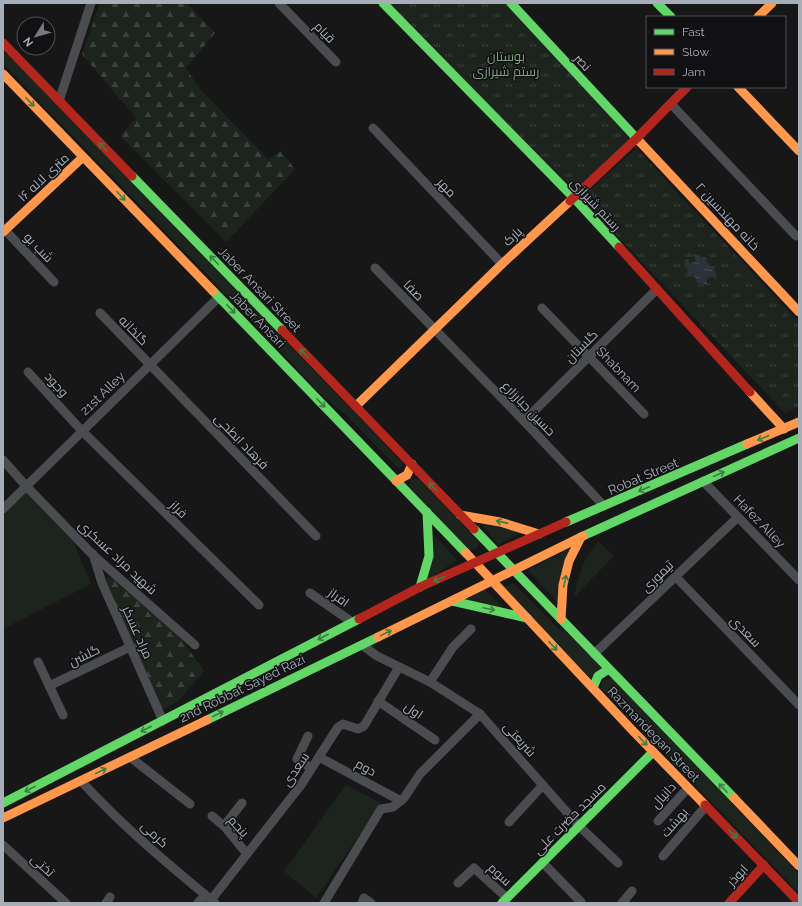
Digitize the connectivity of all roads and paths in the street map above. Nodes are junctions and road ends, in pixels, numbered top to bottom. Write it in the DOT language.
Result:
graph roads {
  1 [pos="91,3"];
  2 [pos="279,3"];
  3 [pos="383,3"];
  4 [pos="510,3"];
  5 [pos="657,3"];
  6 [pos="772,3"];
  7 [pos="670,16"];
  8 [pos="759,16"];
  9 [pos="3,43"];
  10 [pos="336,62"];
  11 [pos="3,74"];
  12 [pos="686,88"];
  13 [pos="739,88"];
  14 [pos="59,101"];
  15 [pos="671,104"];
  16 [pos="373,128"];
  17 [pos="637,138"];
  18 [pos="799,152"];
  19 [pos="83,157"];
  20 [pos="573,197"];
  21 [pos="4,231"];
  22 [pos="796,236"];
  23 [pos="502,264"];
  24 [pos="375,268"];
  25 [pos="54,282"];
  26 [pos="657,289"];
  27 [pos="219,297"];
  28 [pos="542,308"];
  29 [pos="799,312"];
  30 [pos="100,313"];
  31 [pos="434,330"];
  32 [pos="588,357"];
  33 [pos="149,365"];
  34 [pos="28,372"];
  35 [pos="356,406"];
  36 [pos="644,414"];
  37 [pos="524,420"];
  38 [pos="799,422"];
  39 [pos="784,429"];
  40 [pos="82,431"];
  41 [pos="798,440"];
  42 [pos="3,460"];
  43 [pos="412,464"];
  44 [pos="396,481"];
  45 [pos="703,481"];
  46 [pos="26,486"];
  47 [pos="604,506"];
  48 [pos="3,509"];
  49 [pos="427,512"];
  50 [pos="460,515"];
  51 [pos="738,517"];
  52 [pos="539,534"];
  53 [pos="316,536"];
  54 [pos="581,537"];
  55 [pos="497,553"];
  56 [pos="92,554"];
  57 [pos="475,563"];
  58 [pos="514,571"];
  59 [pos="675,576"];
  60 [pos="799,580"];
  61 [pos="493,582"];
  62 [pos="420,587"];
  63 [pos="310,592"];
  64 [pos="452,601"];
  65 [pos="259,605"];
  66 [pos="527,618"];
  67 [pos="561,619"];
  68 [pos="352,622"];
  69 [pos="471,629"];
  70 [pos="195,645"];
  71 [pos="362,645"];
  72 [pos="130,647"];
  73 [pos="594,654"];
  74 [pos="38,662"];
  75 [pos="399,667"];
  76 [pos="609,669"];
  77 [pos="278,673"];
  78 [pos="430,682"];
  79 [pos="49,686"];
  80 [pos="593,688"];
  81 [pos="378,701"];
  82 [pos="799,705"];
  83 [pos="480,714"];
  84 [pos="62,715"];
  85 [pos="163,720"];
  86 [pos="308,736"];
  87 [pos="435,740"];
  88 [pos="653,752"];
  89 [pos="130,757"];
  90 [pos="319,757"];
  91 [pos="312,768"];
  92 [pos="81,781"];
  93 [pos="543,785"];
  94 [pos="688,788"];
  95 [pos="4,800"];
  96 [pos="401,801"];
  97 [pos="242,803"];
  98 [pos="190,804"];
  99 [pos="706,806"];
  100 [pos="212,816"];
  101 [pos="3,818"];
  102 [pos="658,821"];
  103 [pos="509,822"];
  104 [pos="224,826"];
  105 [pos="579,826"];
  106 [pos="3,845"];
  107 [pos="247,854"];
  108 [pos="663,856"];
  109 [pos="543,863"];
  110 [pos="618,863"];
  111 [pos="764,865"];
  112 [pos="799,866"];
  113 [pos="458,883"];
  114 [pos="632,891"];
  115 [pos="210,899"];
  116 [pos="505,901"];
  117 [pos="581,902"];
  118 [pos="799,902"];
  119 [pos="66,903"];
  120 [pos="198,903"];
  121 [pos="324,903"];
  122 [pos="622,903"];
  123 [pos="729,903"];
  1 -- 14 [label="street"];
  2 -- 10 [label="street, قیام"];
  3 -- 20 [label="main road, رستم شیرازی"];
  4 -- 17 [label="main road, نصر"];
  5 -- 7 [label="main road"];
  6 -- 8 [label="main road"];
  9 -- 14 [label="main road, Jaber Ansari Street"];
  11 -- 19 [label="main road, Jaber Ansari, one-way"];
  12 -- 15 [label="main road, پارک"];
  13 -- 18 [label="main road"];
  35 -- 14 [label="main road, Jaber Ansari Street, one-way"];
  15 -- 17 [label="main road, پارک"];
  15 -- 22 [label="street"];
  16 -- 23 [label="street, مهر"];
  17 -- 20 [label="main road, پارک"];
  17 -- 29 [label="main road, خانه مهندسین ۲"];
  19 -- 21 [label="main road, ۱۶ متری لاله"];
  19 -- 27 [label="main road, Jaber Ansari, one-way"];
  20 -- 23 [label="main road, پارک"];
  20 -- 26 [label="main road, رستم شیرازی"];
  21 -- 25 [label="street, شب بو"];
  23 -- 31 [label="main road, پارک"];
  24 -- 31 [label="street, صفا"];
  26 -- 32 [label="street, گلستان"];
  26 -- 39 [label="main road, رستم شیرازی"];
  27 -- 33 [label="street, 21st Alley"];
  27 -- 44 [label="main road, Jaber Ansari, one-way"];
  28 -- 32 [label="street, Shabnam"];
  30 -- 33 [label="street, گلخانه"];
  31 -- 35 [label="main road, پارک"];
  31 -- 37 [label="street, حسین جبارزارع"];
  32 -- 36 [label="street, Shabnam"];
  32 -- 37 [label="street, گلستان"];
  33 -- 40 [label="street, 21st Alley"];
  33 -- 53 [label="street, فرهاد ابطحی"];
  34 -- 40 [label="street, وجود"];
  35 -- 43 [label="main road, Jaber Ansari Street"];
  37 -- 47 [label="street, حسین جبارزارع"];
  38 -- 39 [label="main road, Robat Street"];
  39 -- 47 [label="main road, Robat Street, one-way"];
  40 -- 46 [label="street, 21st Alley"];
  40 -- 65 [label="street, فراز"];
  45 -- 41 [label="main road, one-way"];
  42 -- 46 [label="street"];
  43 -- 44 [label="main road"];
  50 -- 43 [label="main road, Jaber Ansari Street, one-way"];
  44 -- 49 [label="main road, Jaber Ansari"];
  45 -- 51 [label="street, Hafez Alley"];
  45 -- 54 [label="main road"];
  46 -- 48 [label="street, 21st Alley"];
  46 -- 56 [label="street, شهید مراد عسکری"];
  47 -- 52 [label="main road, Robat Street"];
  49 -- 57 [label="main road, Jaber Ansari"];
  49 -- 62 [label="main road"];
  52 -- 50 [label="main road, one-way"];
  50 -- 55 [label="main road, Jaber Ansari Street"];
  51 -- 59 [label="street, تیموری"];
  51 -- 60 [label="street, Hafez Alley"];
  52 -- 55 [label="main road, Robat Street"];
  54 -- 58 [label="main road"];
  67 -- 54 [label="main road, one-way"];
  55 -- 57 [label="main road, Robat Street"];
  55 -- 58 [label="main road"];
  56 -- 70 [label="street, شهید مراد عسکری"];
  56 -- 72 [label="street, مراد عسکر"];
  57 -- 61 [label="main road, Jaber Ansari"];
  57 -- 62 [label="main road, 2nd Robbat Sayed Razi, one-way"];
  58 -- 61 [label="main road, 2nd Robbat Sayed Razi"];
  58 -- 67 [label="main road, Razmandegan Street"];
  59 -- 73 [label="street, تیموری"];
  59 -- 82 [label="street, سعدی"];
  61 -- 64 [label="main road, 2nd Robbat Sayed Razi"];
  61 -- 66 [label="main road, Razmandegan Street"];
  62 -- 68 [label="main road, 2nd Robbat Sayed Razi"];
  63 -- 68 [label="street, افراز"];
  64 -- 66 [label="main road, one-way"];
  71 -- 64 [label="main road, 2nd Robbat Sayed Razi, one-way"];
  66 -- 80 [label="main road, Razmandegan Street, one-way"];
  67 -- 73 [label="main road, Razmandegan Street"];
  68 -- 77 [label="main road, 2nd Robbat Sayed Razi, one-way"];
  69 -- 78 [label="street"];
  71 -- 75 [label="street, شریعتی"];
  71 -- 77 [label="main road, 2nd Robbat Sayed Razi"];
  72 -- 79 [label="street, گلشن"];
  72 -- 85 [label="street, مراد عسکر"];
  73 -- 76 [label="main road, Razmandegan Street"];
  74 -- 79 [label="street"];
  75 -- 78 [label="street, شریعتی"];
  75 -- 81 [label="street, سعدی"];
  76 -- 80 [label="main road"];
  112 -- 76 [label="main road, Razmandegan Street, one-way"];
  77 -- 85 [label="main road, 2nd Robbat Sayed Razi"];
  89 -- 77 [label="main road, 2nd Robbat Sayed Razi, one-way"];
  78 -- 83 [label="street, شریعتی"];
  79 -- 84 [label="street"];
  80 -- 88 [label="main road, Razmandegan Street, one-way"];
  81 -- 87 [label="street, اول"];
  81 -- 90 [label="street, سعدی"];
  83 -- 93 [label="street, شریعتی"];
  83 -- 96 [label="street"];
  85 -- 95 [label="main road, 2nd Robbat Sayed Razi, one-way"];
  86 -- 91 [label="street"];
  88 -- 94 [label="main road, Razmandegan Street"];
  88 -- 105 [label="main road, مسجد حضرت علی"];
  92 -- 89 [label="main road, 2nd Robbat Sayed Razi, one-way"];
  89 -- 98 [label="street"];
  90 -- 91 [label="street, سعدی"];
  90 -- 96 [label="street, دوم"];
  91 -- 107 [label="street, سعدی"];
  92 -- 101 [label="main road, 2nd Robbat Sayed Razi"];
  92 -- 115 [label="street, کرمی"];
  93 -- 103 [label="street"];
  93 -- 105 [label="street, شریعتی"];
  94 -- 99 [label="main road, Razmandegan Street"];
  94 -- 102 [label="street, دانیال"];
  96 -- 121 [label="street"];
  97 -- 104 [label="street"];
  99 -- 108 [label="street, بهشت"];
  99 -- 111 [label="main road, Razmandegan Street, one-way"];
  100 -- 104 [label="street, پنجم"];
  104 -- 107 [label="street, پنجم"];
  105 -- 109 [label="main road, مسجد حضرت علی"];
  105 -- 110 [label="street"];
  106 -- 119 [label="street, تختی"];
  107 -- 115 [label="street, سعدی"];
  109 -- 116 [label="main road, مسجد حضرت علی"];
  109 -- 117 [label="street"];
  111 -- 118 [label="main road, Razmandegan Street"];
  111 -- 123 [label="main road, ابوذر"];
  113 -- 116 [label="street, سوم"];
  114 -- 122 [label="street"];
  115 -- 120 [label="street"];
}
